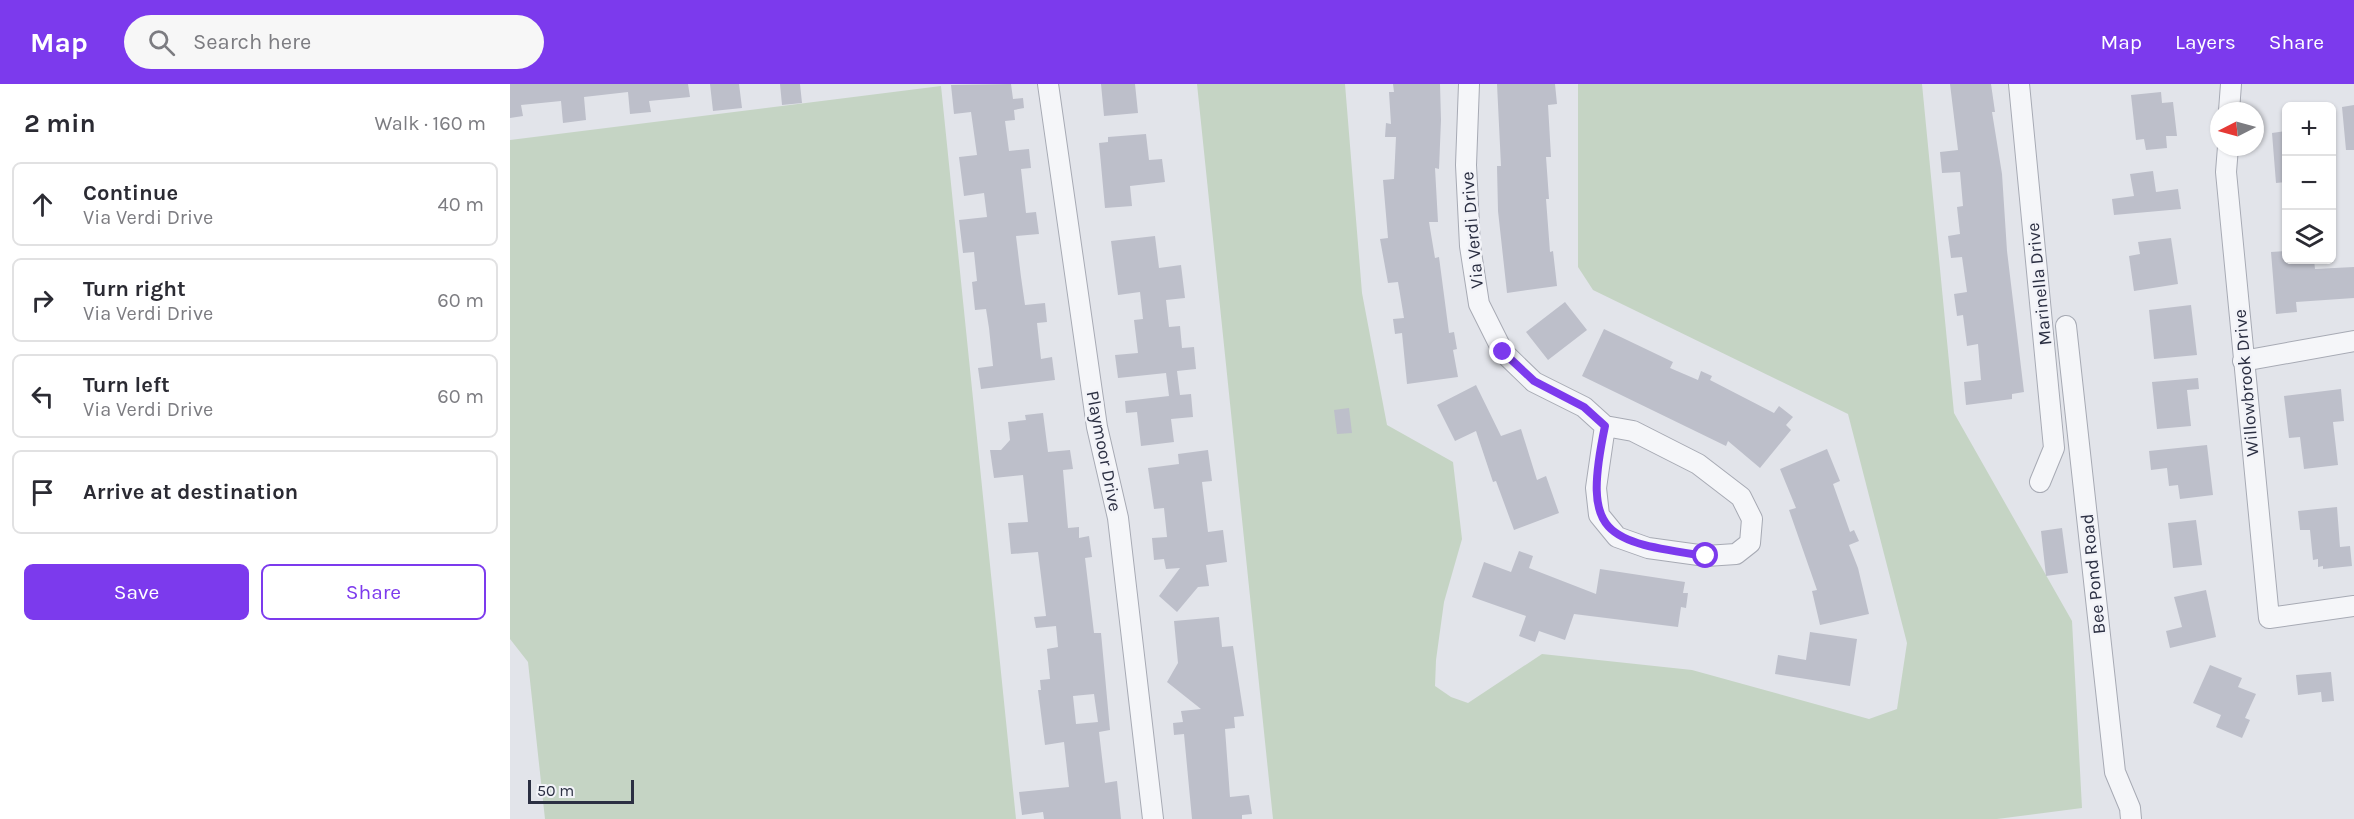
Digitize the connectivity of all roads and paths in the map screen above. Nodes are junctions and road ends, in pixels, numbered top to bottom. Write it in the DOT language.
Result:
graph roads {
  1 [pos="1048,84"];
  2 [pos="1469,84"];
  3 [pos="2019,84"];
  4 [pos="2231,84"];
  5 [pos="2230,102"];
  6 [pos="2227,156"];
  7 [pos="2066,326"];
  8 [pos="2354,341"];
  9 [pos="2243,361"];
  10 [pos="1605,426"];
  11 [pos="2040,482"];
  12 [pos="2354,606"];
  13 [pos="1153,819"];
  14 [pos="2131,819"];
  1 -- 13 [label="street, Playmoor Drive"];
  2 -- 10 [label="street, Via Verdi Drive"];
  3 -- 11 [label="street, Marinella Drive"];
  4 -- 5 [label="street"];
  6 -- 9 [label="street, Willowbrook Drive"];
  7 -- 14 [label="street, Bee Pond Road"];
  8 -- 9 [label="street"];
  9 -- 12 [label="street, Willowbrook Drive"];
  10 -- 10 [label="street"];
}
